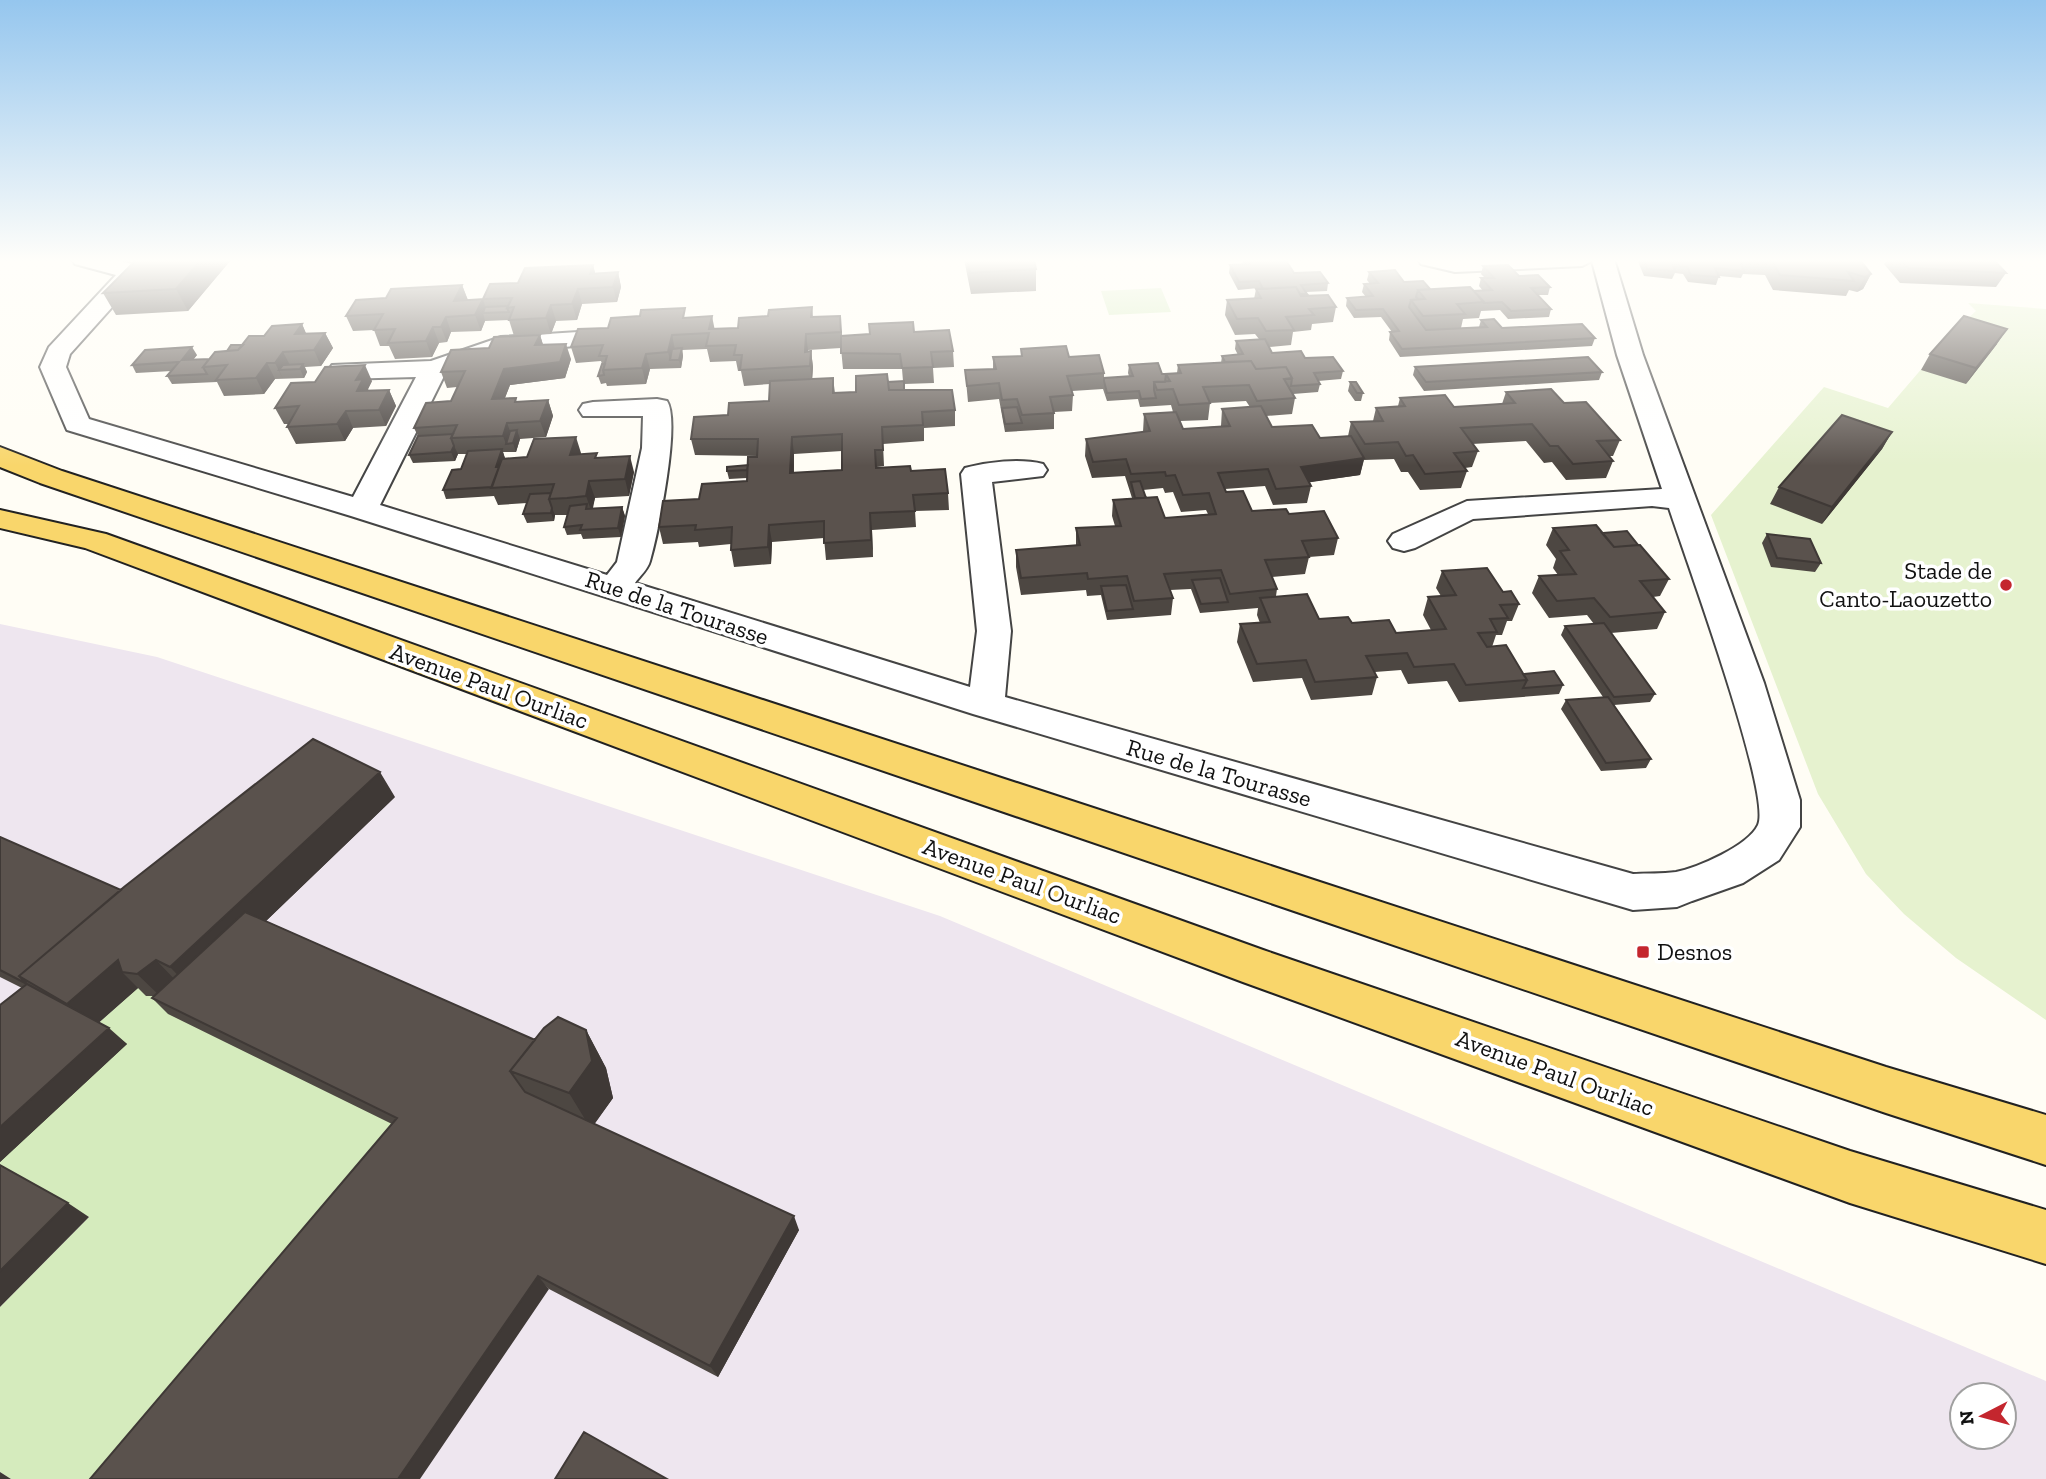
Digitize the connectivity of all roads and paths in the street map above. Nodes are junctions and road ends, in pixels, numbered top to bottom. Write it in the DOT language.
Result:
graph roads {
  1 [pos="80,328"];
  2 [pos="1622,328"];
  3 [pos="578,340"];
  4 [pos="434,369"];
  5 [pos="341,371"];
  6 [pos="593,410"];
  7 [pos="0,456"];
  8 [pos="1032,470"];
  9 [pos="1681,500"];
  10 [pos="362,509"];
  11 [pos="0,519"];
  12 [pos="1404,541"];
  13 [pos="614,588"];
  14 [pos="986,705"];
  15 [pos="2046,1140"];
  16 [pos="2046,1237"];
  1 -- 10 [label="street, Rue de la Tourasse"];
  2 -- 9 [label="street, Rue de la Tourasse"];
  3 -- 4 [label="street"];
  4 -- 5 [label="street"];
  4 -- 10 [label="street"];
  6 -- 13 [label="street"];
  7 -- 15 [label="main road"];
  8 -- 14 [label="street"];
  9 -- 12 [label="street"];
  9 -- 14 [label="street, Rue de la Tourasse"];
  10 -- 13 [label="street, Rue de la Tourasse"];
  11 -- 16 [label="main road, Avenue Paul Ourliac"];
  13 -- 14 [label="street, Rue de la Tourasse"];
}
